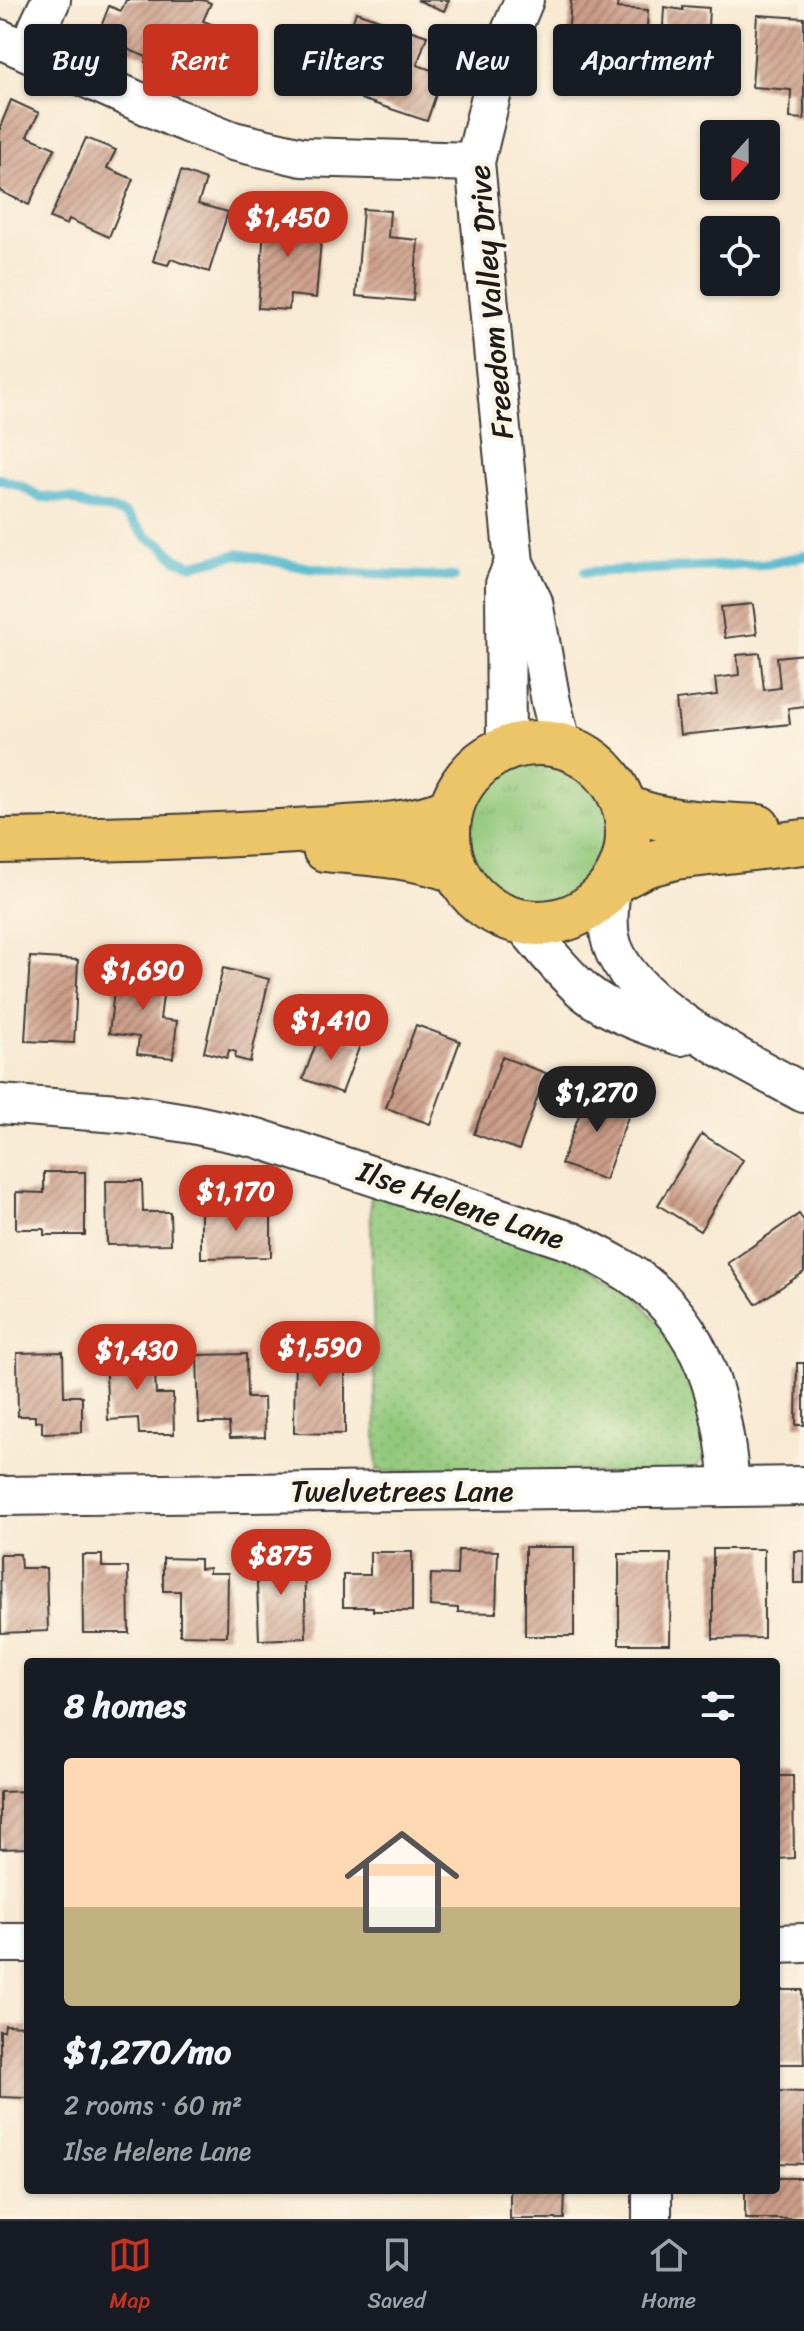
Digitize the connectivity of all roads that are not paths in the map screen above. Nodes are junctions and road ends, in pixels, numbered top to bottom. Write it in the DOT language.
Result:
graph roads {
  1 [pos="51,0"];
  2 [pos="524,0"];
  3 [pos="14,45"];
  4 [pos="475,162"];
  5 [pos="514,563"];
  6 [pos="562,746"];
  7 [pos="506,748"];
  8 [pos="627,808"];
  9 [pos="450,810"];
  10 [pos="804,830"];
  11 [pos="211,836"];
  12 [pos="0,841"];
  13 [pos="804,842"];
  14 [pos="454,870"];
  15 [pos="613,883"];
  16 [pos="521,922"];
  17 [pos="726,1051"];
  18 [pos="804,1093"];
  19 [pos="0,1104"];
  20 [pos="730,1486"];
  21 [pos="804,1486"];
  22 [pos="0,1496"];
  23 [pos="0,1943"];
  24 [pos="24,1943"];
  25 [pos="804,1943"];
  26 [pos="780,1944"];
  27 [pos="652,2194"];
  28 [pos="652,2219"];
  1 -- 3 [label="street"];
  2 -- 4 [label="street, Freedom Valley Drive"];
  3 -- 4 [label="street"];
  4 -- 5 [label="street, Freedom Valley Drive"];
  5 -- 6 [label="street, Freedom Valley Drive"];
  5 -- 7 [label="street, Freedom Valley Drive"];
  6 -- 7 [label="main road"];
  6 -- 8 [label="main road"];
  7 -- 9 [label="main road"];
  8 -- 10 [label="main road"];
  8 -- 15 [label="main road"];
  9 -- 11 [label="main road"];
  9 -- 14 [label="main road"];
  11 -- 12 [label="main road"];
  11 -- 14 [label="main road"];
  13 -- 15 [label="main road"];
  14 -- 16 [label="main road"];
  15 -- 16 [label="main road"];
  15 -- 17 [label="street"];
  16 -- 17 [label="street"];
  17 -- 18 [label="street"];
  19 -- 20 [label="street, Ilse Helene Lane"];
  20 -- 21 [label="street, Twelvetrees Lane"];
  20 -- 22 [label="street, Twelvetrees Lane"];
  23 -- 24 [label="street"];
  25 -- 26 [label="street"];
  27 -- 28 [label="street"];
}
